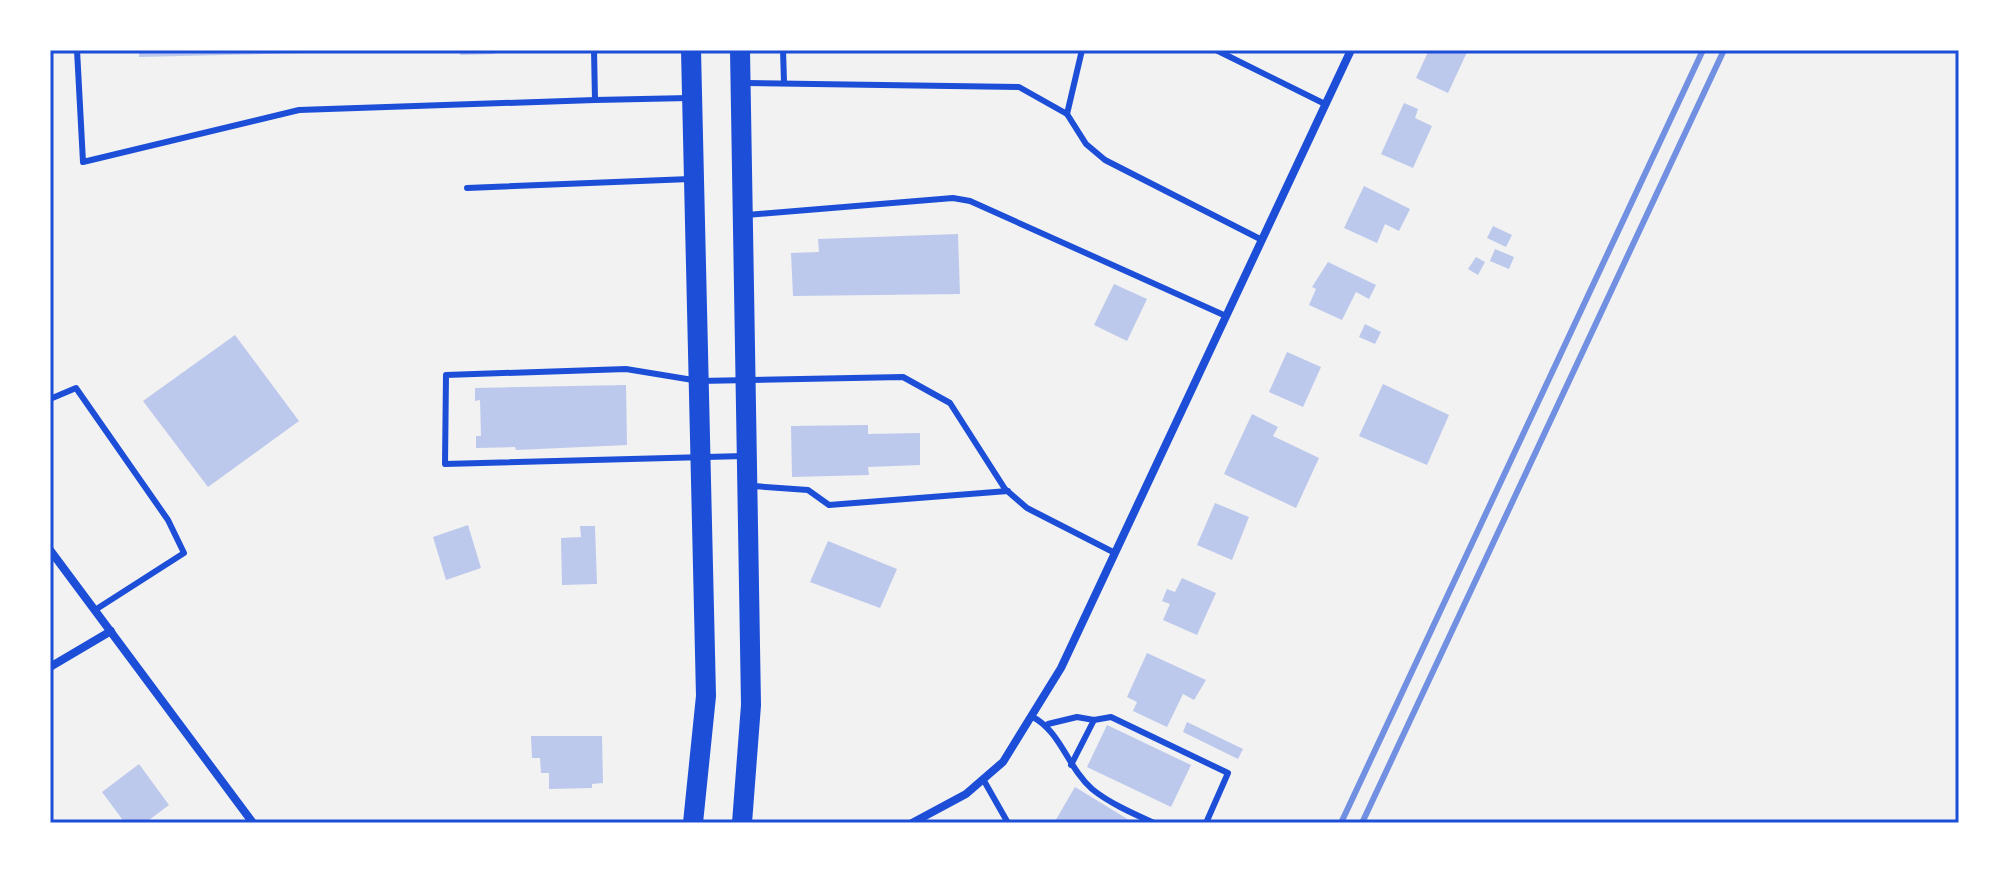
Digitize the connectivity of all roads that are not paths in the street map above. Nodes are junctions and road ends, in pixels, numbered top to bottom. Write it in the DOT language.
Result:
graph roads {
  1 [pos="77,50"];
  2 [pos="594,50"];
  3 [pos="691,50"];
  4 [pos="740,50"];
  5 [pos="783,50"];
  6 [pos="1082,50"];
  7 [pos="1216,50"];
  8 [pos="1351,50"];
  9 [pos="784,82"];
  10 [pos="741,83"];
  11 [pos="692,98"];
  12 [pos="595,100"];
  13 [pos="1325,104"];
  14 [pos="1067,114"];
  15 [pos="694,178"];
  16 [pos="467,188"];
  17 [pos="743,215"];
  18 [pos="1262,240"];
  19 [pos="1226,316"];
  20 [pos="746,380"];
  21 [pos="699,381"];
  22 [pos="50,399"];
  23 [pos="701,455"];
  24 [pos="747,456"];
  25 [pos="748,486"];
  26 [pos="1008,491"];
  27 [pos="50,550"];
  28 [pos="1115,553"];
  29 [pos="95,610"];
  30 [pos="111,631"];
  31 [pos="50,667"];
  32 [pos="1031,716"];
  33 [pos="1094,720"];
  34 [pos="1048,724"];
  35 [pos="1071,765"];
  36 [pos="983,779"];
  37 [pos="253,823"];
  38 [pos="693,823"];
  39 [pos="742,823"];
  40 [pos="912,823"];
  41 [pos="1008,823"];
  42 [pos="1154,823"];
  43 [pos="1206,823"];
  1 -- 12 [label="lane"];
  2 -- 12 [label="lane"];
  3 -- 11 [label="main road"];
  4 -- 10 [label="main road"];
  5 -- 9 [label="lane"];
  6 -- 14 [label="lane"];
  7 -- 13 [label="lane"];
  8 -- 13 [label="street"];
  9 -- 10 [label="lane"];
  9 -- 14 [label="lane"];
  10 -- 17 [label="main road"];
  11 -- 12 [label="lane"];
  11 -- 15 [label="main road"];
  13 -- 18 [label="street"];
  14 -- 18 [label="lane"];
  15 -- 16 [label="lane"];
  15 -- 21 [label="main road"];
  17 -- 19 [label="lane"];
  17 -- 20 [label="main road"];
  18 -- 19 [label="street"];
  19 -- 28 [label="street"];
  20 -- 21 [label="lane"];
  20 -- 24 [label="main road"];
  20 -- 26 [label="lane"];
  21 -- 23 [label="main road"];
  21 -- 23 [label="lane"];
  22 -- 29 [label="lane"];
  23 -- 24 [label="lane"];
  23 -- 38 [label="main road"];
  24 -- 25 [label="main road"];
  25 -- 26 [label="lane"];
  25 -- 39 [label="main road"];
  26 -- 28 [label="lane"];
  27 -- 29 [label="street"];
  28 -- 32 [label="street"];
  29 -- 30 [label="street"];
  30 -- 31 [label="street"];
  30 -- 37 [label="street"];
  32 -- 34 [label="lane"];
  32 -- 36 [label="street"];
  33 -- 34 [label="lane"];
  33 -- 35 [label="lane"];
  33 -- 43 [label="lane"];
  34 -- 35 [label="lane"];
  35 -- 42 [label="lane"];
  36 -- 40 [label="street"];
  36 -- 41 [label="lane"];
}
